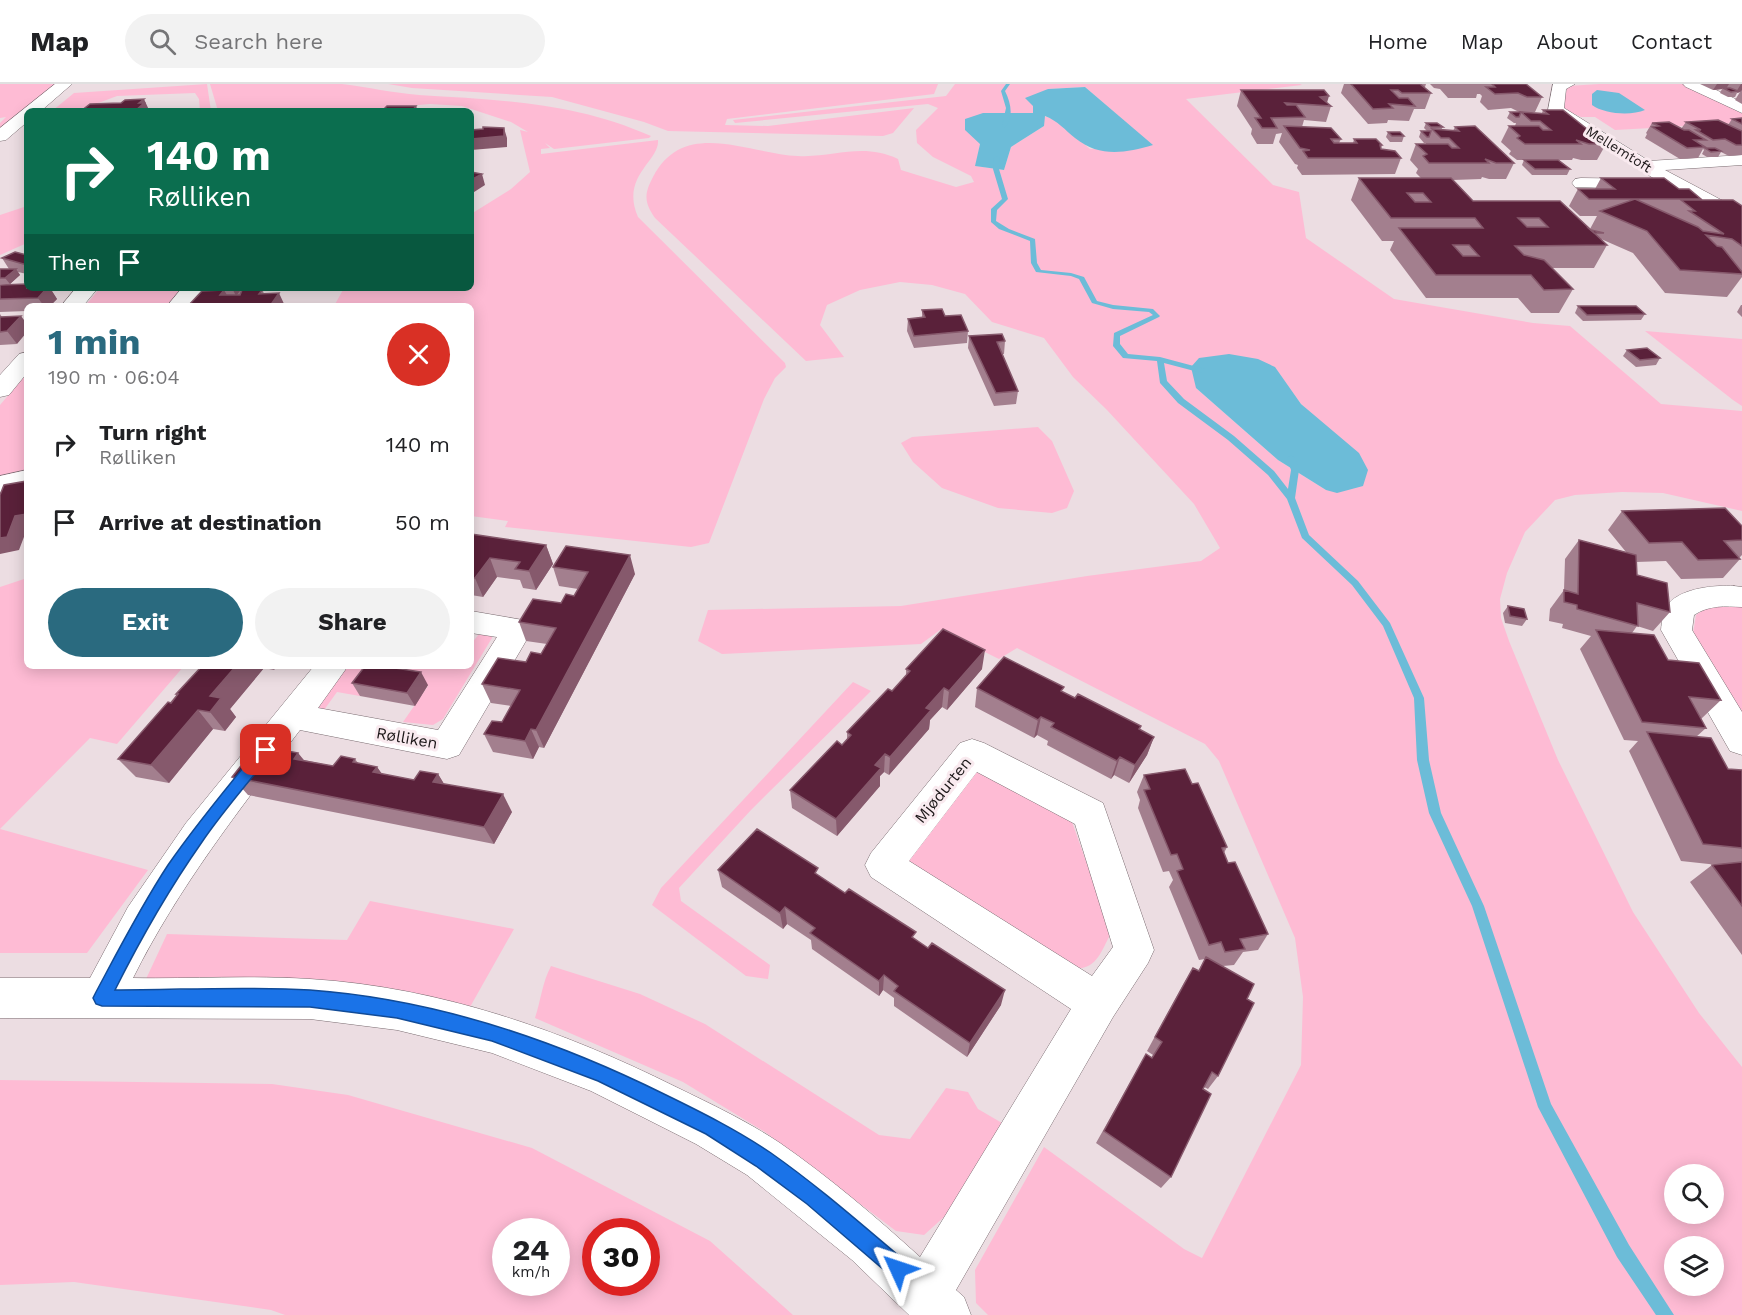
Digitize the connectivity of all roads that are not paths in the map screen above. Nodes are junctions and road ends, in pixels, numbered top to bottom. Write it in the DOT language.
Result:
graph roads {
  1 [pos="64,84"];
  2 [pos="1691,84"];
  3 [pos="1565,85"];
  4 [pos="35,108"];
  5 [pos="1742,108"];
  6 [pos="24,116"];
  7 [pos="0,136"];
  8 [pos="1742,160"];
  9 [pos="1646,166"];
  10 [pos="1581,183"];
  11 [pos="1675,184"];
  12 [pos="1742,218"];
  13 [pos="84,291"];
  14 [pos="190,291"];
  15 [pos="74,303"];
  16 [pos="180,303"];
  17 [pos="24,362"];
  18 [pos="0,390"];
  19 [pos="24,479"];
  20 [pos="0,484"];
  21 [pos="1742,597"];
  22 [pos="474,622"];
  23 [pos="330,669"];
  24 [pos="293,716"];
  25 [pos="1742,741"];
  26 [pos="0,998"];
  27 [pos="102,998"];
  28 [pos="1098,1003"];
  29 [pos="936,1305"];
  1 -- 4 [label="street"];
  2 -- 5 [label="street"];
  3 -- 9 [label="street, Mellemtoft"];
  6 -- 7 [label="street"];
  8 -- 9 [label="street"];
  9 -- 11 [label="street, Mellemtoft"];
  10 -- 11 [label="street, Mellemtoft"];
  11 -- 12 [label="street, Mellemtoft"];
  13 -- 15 [label="street"];
  14 -- 16 [label="street"];
  17 -- 18 [label="street"];
  19 -- 20 [label="street"];
  21 -- 25 [label="street"];
  22 -- 24 [label="street, Rølliken"];
  23 -- 24 [label="street"];
  24 -- 27 [label="street"];
  26 -- 27 [label="street"];
  27 -- 29 [label="street"];
  28 -- 28 [label="street, Mjødurten"];
  28 -- 29 [label="street, Mjødurten"];
}
